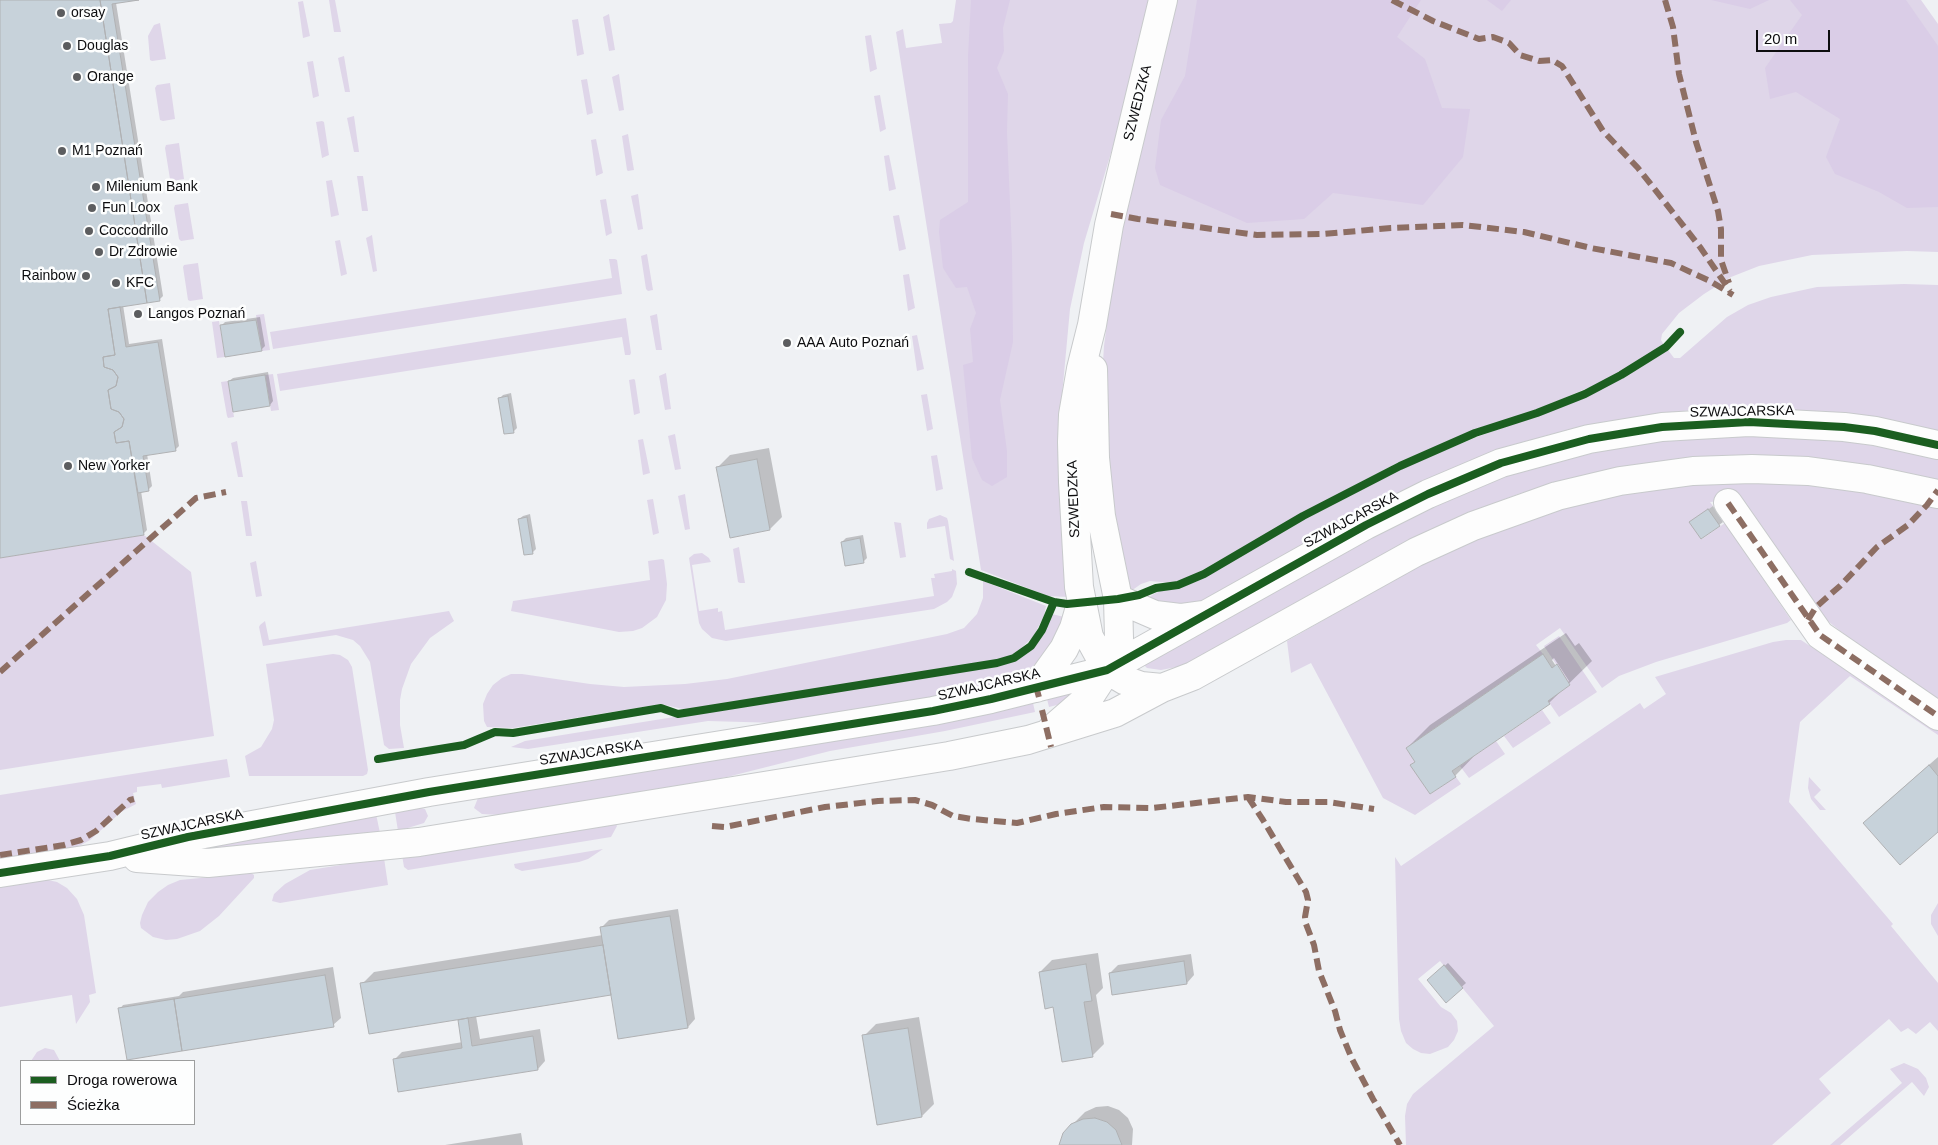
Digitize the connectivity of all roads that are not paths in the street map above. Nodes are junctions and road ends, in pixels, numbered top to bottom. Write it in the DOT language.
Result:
graph roads {
  1 [pos="1163,0"];
  2 [pos="1092,325"];
  3 [pos="1938,445"];
  4 [pos="1938,494"];
  5 [pos="1728,503"];
  6 [pos="1118,599"];
  7 [pos="1082,602"];
  8 [pos="1211,613"];
  9 [pos="1108,670"];
  10 [pos="1036,688"];
  11 [pos="1162,688"];
  12 [pos="1938,716"];
  13 [pos="1048,734"];
  14 [pos="110,856"];
  15 [pos="0,873"];
  1 -- 2 [label="street, SZWEDZKA"];
  2 -- 6 [label="street, SZWEDZKA"];
  2 -- 7 [label="street, SZWEDZKA"];
  3 -- 8 [label="street, SZWAJCARSKA"];
  4 -- 11 [label="street, SZWAJCARSKA"];
  5 -- 12 [label="street"];
  6 -- 8 [label="street"];
  6 -- 9 [label="street, SZWEDZKA"];
  7 -- 9 [label="street, SZWEDZKA"];
  7 -- 10 [label="street, SZWAJCARSKA"];
  8 -- 9 [label="street, SZWAJCARSKA"];
  9 -- 10 [label="street, SZWAJCARSKA"];
  9 -- 11 [label="street, SZWEDZKA"];
  9 -- 13 [label="street, SZWEDZKA"];
  10 -- 14 [label="street, SZWAJCARSKA"];
  11 -- 13 [label="street, SZWAJCARSKA"];
  13 -- 14 [label="street, SZWAJCARSKA"];
  14 -- 15 [label="street, SZWAJCARSKA"];
}
